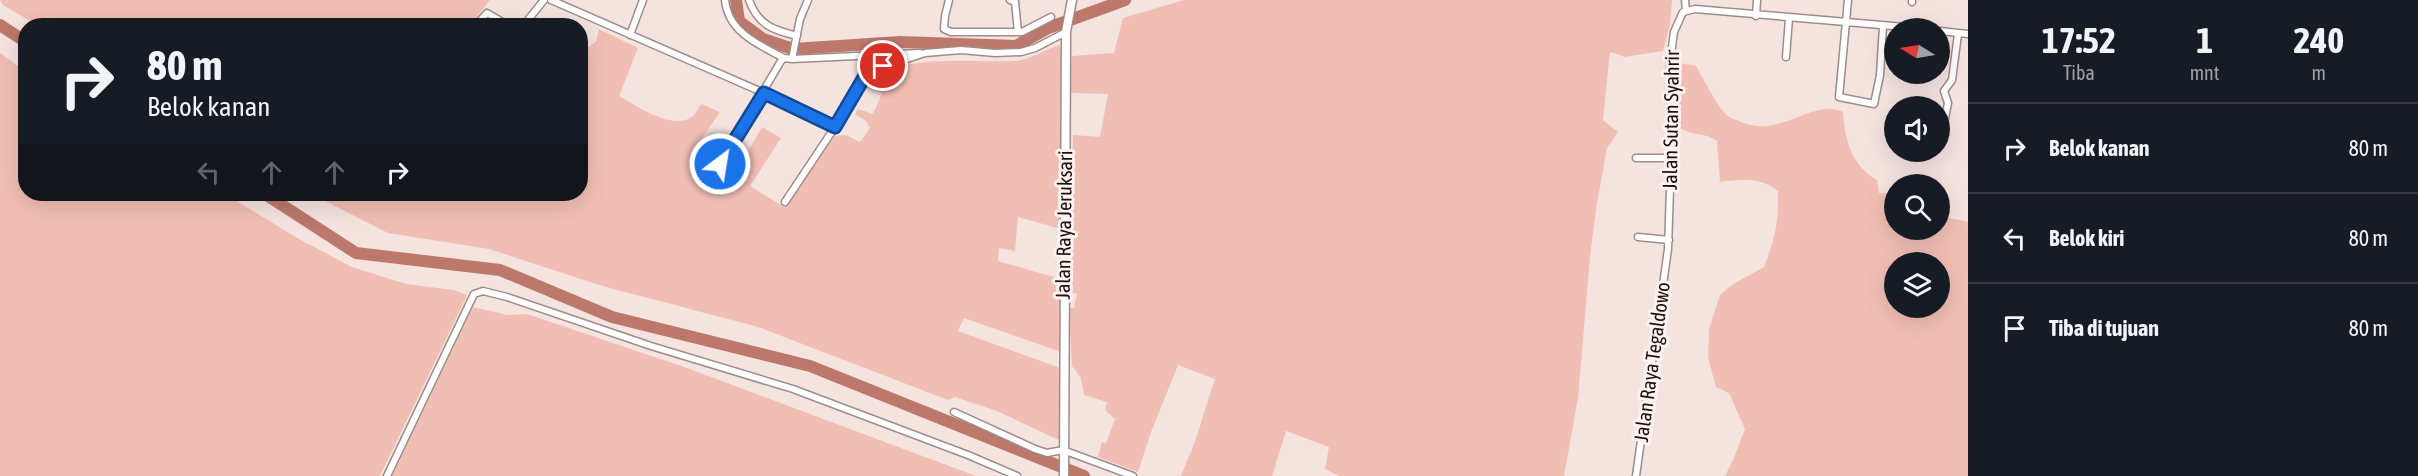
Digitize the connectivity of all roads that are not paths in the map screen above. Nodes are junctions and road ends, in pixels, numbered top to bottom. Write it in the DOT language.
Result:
graph roads {
  1 [pos="544,0"];
  2 [pos="551,0"];
  3 [pos="643,0"];
  4 [pos="725,0"];
  5 [pos="748,0"];
  6 [pos="808,0"];
  7 [pos="949,0"];
  8 [pos="1010,0"];
  9 [pos="1685,0"];
  10 [pos="1692,0"];
  11 [pos="1757,0"];
  12 [pos="1848,0"];
  13 [pos="559,1"];
  14 [pos="1070,4"];
  15 [pos="1695,10"];
  16 [pos="1756,16"];
  17 [pos="1051,17"];
  18 [pos="482,18"];
  19 [pos="495,18"];
  20 [pos="529,18"];
  21 [pos="1789,18"];
  22 [pos="1845,24"];
  23 [pos="1883,26"];
  24 [pos="1066,31"];
  25 [pos="1018,32"];
  26 [pos="1950,33"];
  27 [pos="1958,34"];
  28 [pos="1968,34"];
  29 [pos="630,35"];
  30 [pos="796,37"];
  31 [pos="925,53"];
  32 [pos="793,57"];
  33 [pos="1786,57"];
  34 [pos="784,58"];
  35 [pos="764,93"];
  36 [pos="1946,96"];
  37 [pos="835,127"];
  38 [pos="1636,158"];
  39 [pos="1671,158"];
  40 [pos="720,164"];
  41 [pos="785,202"];
  42 [pos="1638,237"];
  43 [pos="1669,240"];
  44 [pos="1668,249"];
  45 [pos="954,412"];
  46 [pos="1064,452"];
  47 [pos="387,476"];
  48 [pos="1017,476"];
  49 [pos="1064,476"];
  50 [pos="1134,476"];
  51 [pos="1636,476"];
  1 -- 20 [label="street"];
  2 -- 13 [label="street"];
  3 -- 29 [label="street"];
  4 -- 34 [label="street"];
  5 -- 30 [label="street"];
  6 -- 30 [label="street"];
  7 -- 25 [label="street"];
  8 -- 25 [label="street"];
  9 -- 15 [label="street"];
  10 -- 15 [label="street"];
  11 -- 16 [label="street"];
  12 -- 22 [label="street"];
  13 -- 29 [label="street"];
  14 -- 24 [label="street, Jalan Raya Jeruksari"];
  15 -- 16 [label="street"];
  15 -- 39 [label="street, Jalan Sutan Syahrir"];
  16 -- 21 [label="street"];
  17 -- 25 [label="street"];
  18 -- 19 [label="street"];
  21 -- 22 [label="street"];
  21 -- 33 [label="street"];
  22 -- 23 [label="street"];
  22 -- 23 [label="street"];
  24 -- 31 [label="street"];
  24 -- 46 [label="street, Jalan Raya Jeruksari"];
  26 -- 27 [label="street"];
  27 -- 28 [label="street"];
  27 -- 36 [label="street"];
  29 -- 35 [label="street"];
  30 -- 32 [label="street"];
  31 -- 32 [label="street"];
  31 -- 37 [label="street"];
  32 -- 34 [label="street"];
  34 -- 35 [label="street"];
  35 -- 37 [label="street"];
  35 -- 40 [label="street"];
  37 -- 41 [label="street"];
  38 -- 39 [label="street"];
  39 -- 43 [label="street, Jalan Sutan Syahrir"];
  42 -- 43 [label="street"];
  43 -- 44 [label="street, Jalan Sutan Syahrir"];
  44 -- 51 [label="street, Jalan Raya Tegaldowo"];
  45 -- 46 [label="street"];
  46 -- 49 [label="street, Jalan Raya Jeruksari"];
  46 -- 50 [label="street"];
  47 -- 48 [label="street"];
}
